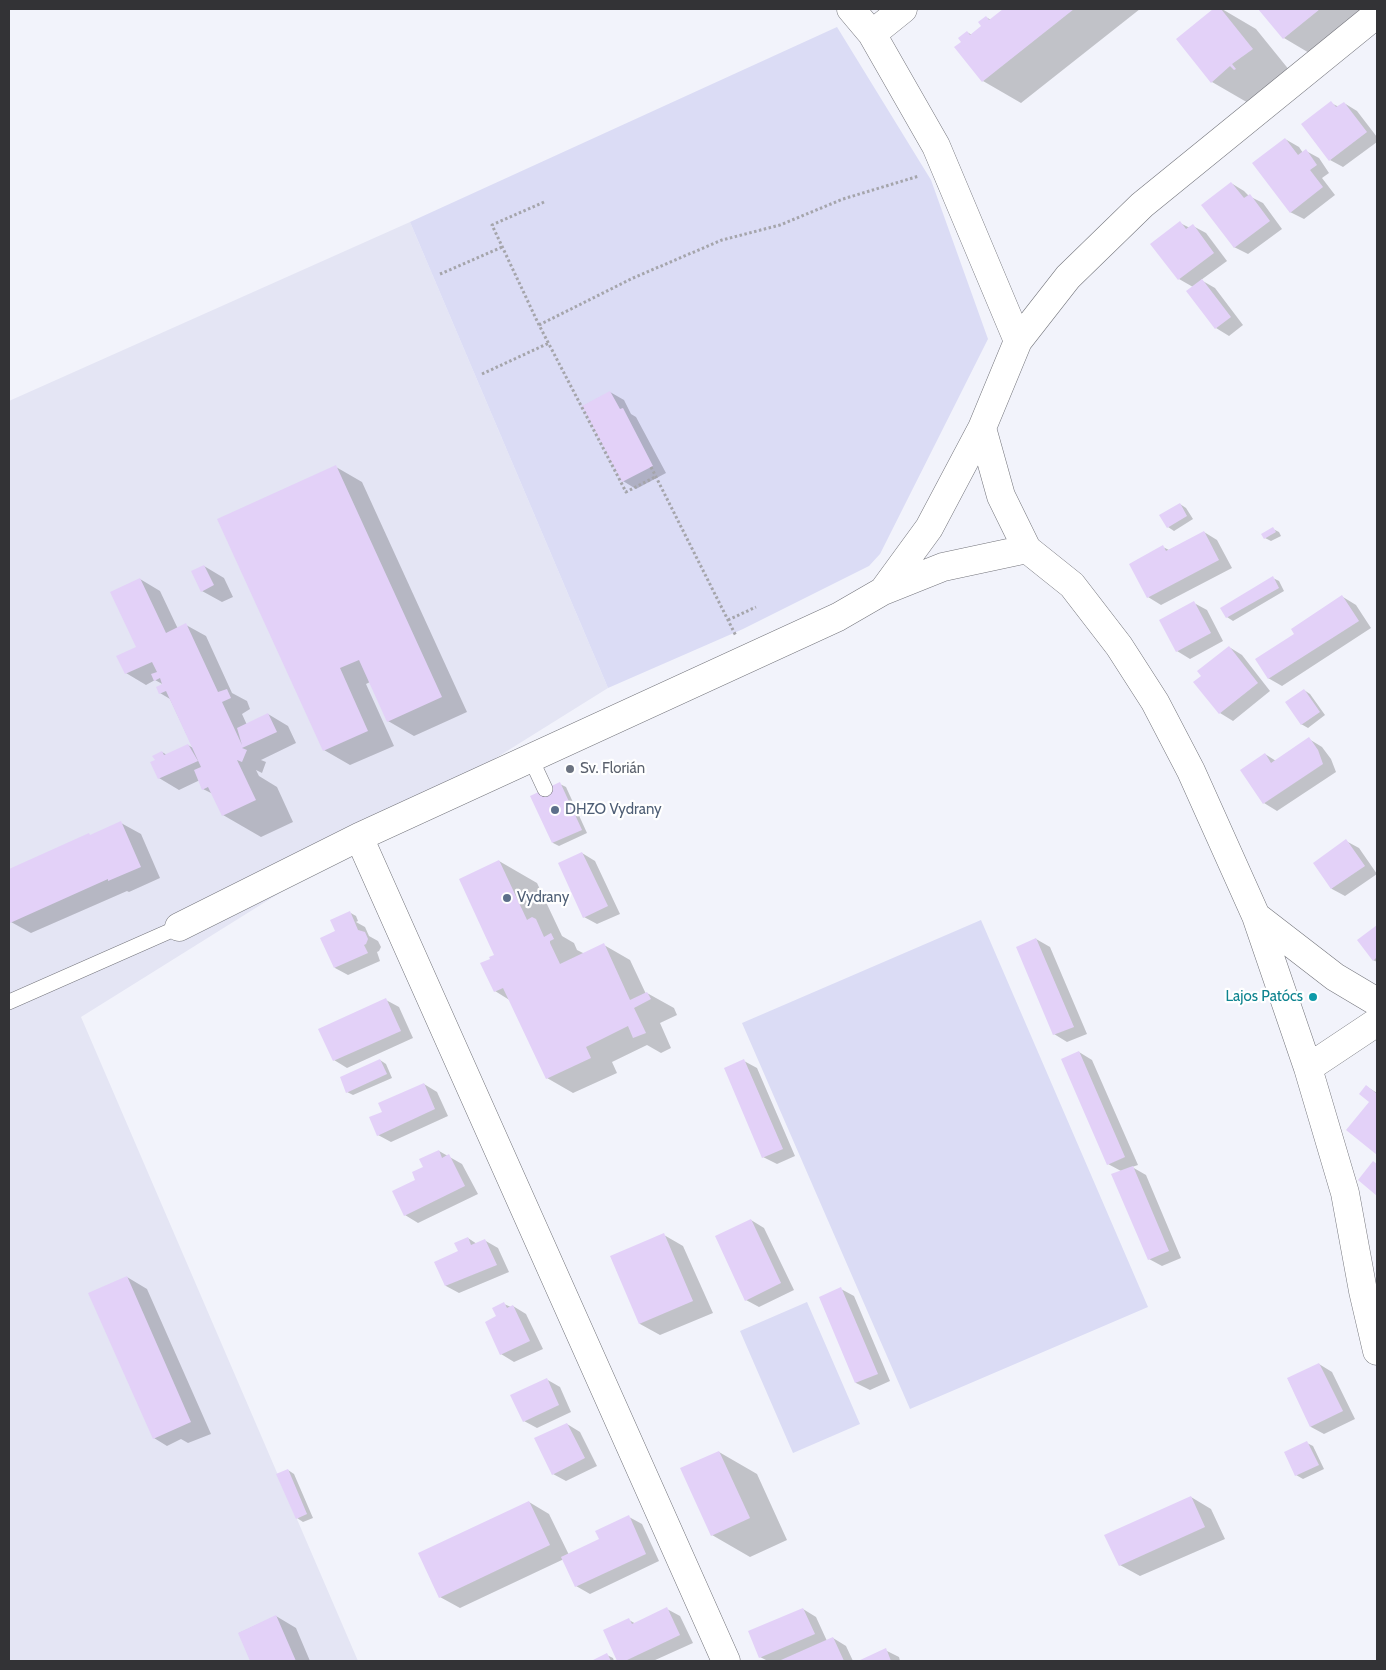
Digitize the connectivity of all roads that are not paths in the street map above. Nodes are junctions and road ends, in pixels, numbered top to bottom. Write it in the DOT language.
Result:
graph roads {
  1 [pos="851,9"];
  2 [pos="903,9"];
  3 [pos="1377,14"];
  4 [pos="872,34"];
  5 [pos="1018,341"];
  6 [pos="982,428"];
  7 [pos="1027,549"];
  8 [pos="883,591"];
  9 [pos="531,759"];
  10 [pos="545,789"];
  11 [pos="359,837"];
  12 [pos="1256,916"];
  13 [pos="179,927"];
  14 [pos="9,1002"];
  15 [pos="1377,1002"];
  16 [pos="1377,1022"];
  17 [pos="1308,1068"];
  18 [pos="1377,1351"];
  19 [pos="726,1661"];
  1 -- 4 [label="street"];
  2 -- 4 [label="street"];
  3 -- 5 [label="street"];
  4 -- 5 [label="street"];
  5 -- 6 [label="street"];
  6 -- 7 [label="street"];
  6 -- 8 [label="street"];
  7 -- 8 [label="street"];
  7 -- 12 [label="street"];
  8 -- 9 [label="street"];
  9 -- 10 [label="lane"];
  9 -- 11 [label="street"];
  11 -- 13 [label="street"];
  11 -- 19 [label="street"];
  12 -- 15 [label="street"];
  12 -- 17 [label="street"];
  13 -- 14 [label="lane"];
  16 -- 17 [label="street"];
  17 -- 18 [label="street"];
}
